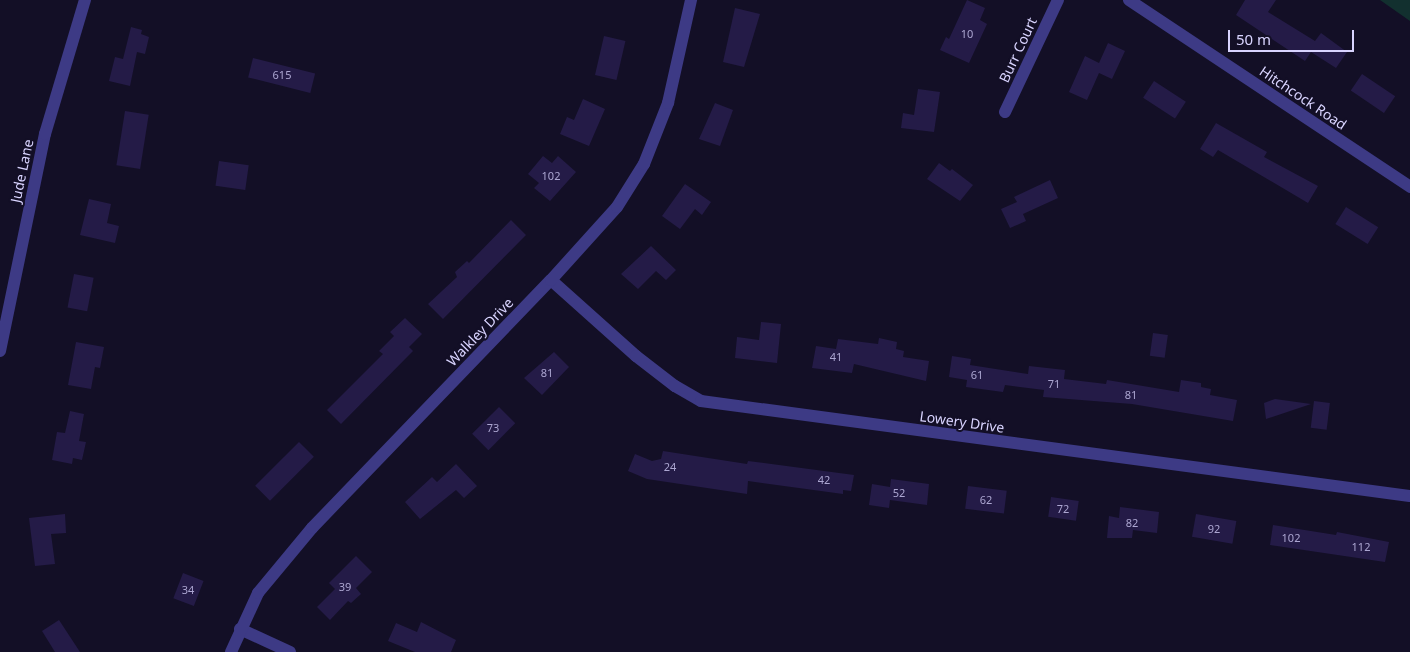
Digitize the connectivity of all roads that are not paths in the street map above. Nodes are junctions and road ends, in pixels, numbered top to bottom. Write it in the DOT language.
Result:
graph roads {
  1 [pos="85,0"];
  2 [pos="691,0"];
  3 [pos="1058,0"];
  4 [pos="1129,0"];
  5 [pos="1005,112"];
  6 [pos="1410,187"];
  7 [pos="551,280"];
  8 [pos="0,351"];
  9 [pos="1410,496"];
  10 [pos="240,629"];
  11 [pos="231,652"];
  12 [pos="290,652"];
  1 -- 8 [label="street, Jude Lane"];
  2 -- 7 [label="street, Walkley Drive"];
  3 -- 5 [label="street, Burr Court"];
  4 -- 6 [label="street, Hitchcock Road"];
  7 -- 9 [label="street, Lowery Drive"];
  7 -- 10 [label="street, Walkley Drive"];
  10 -- 11 [label="street, Walkley Drive"];
  10 -- 12 [label="street"];
}
